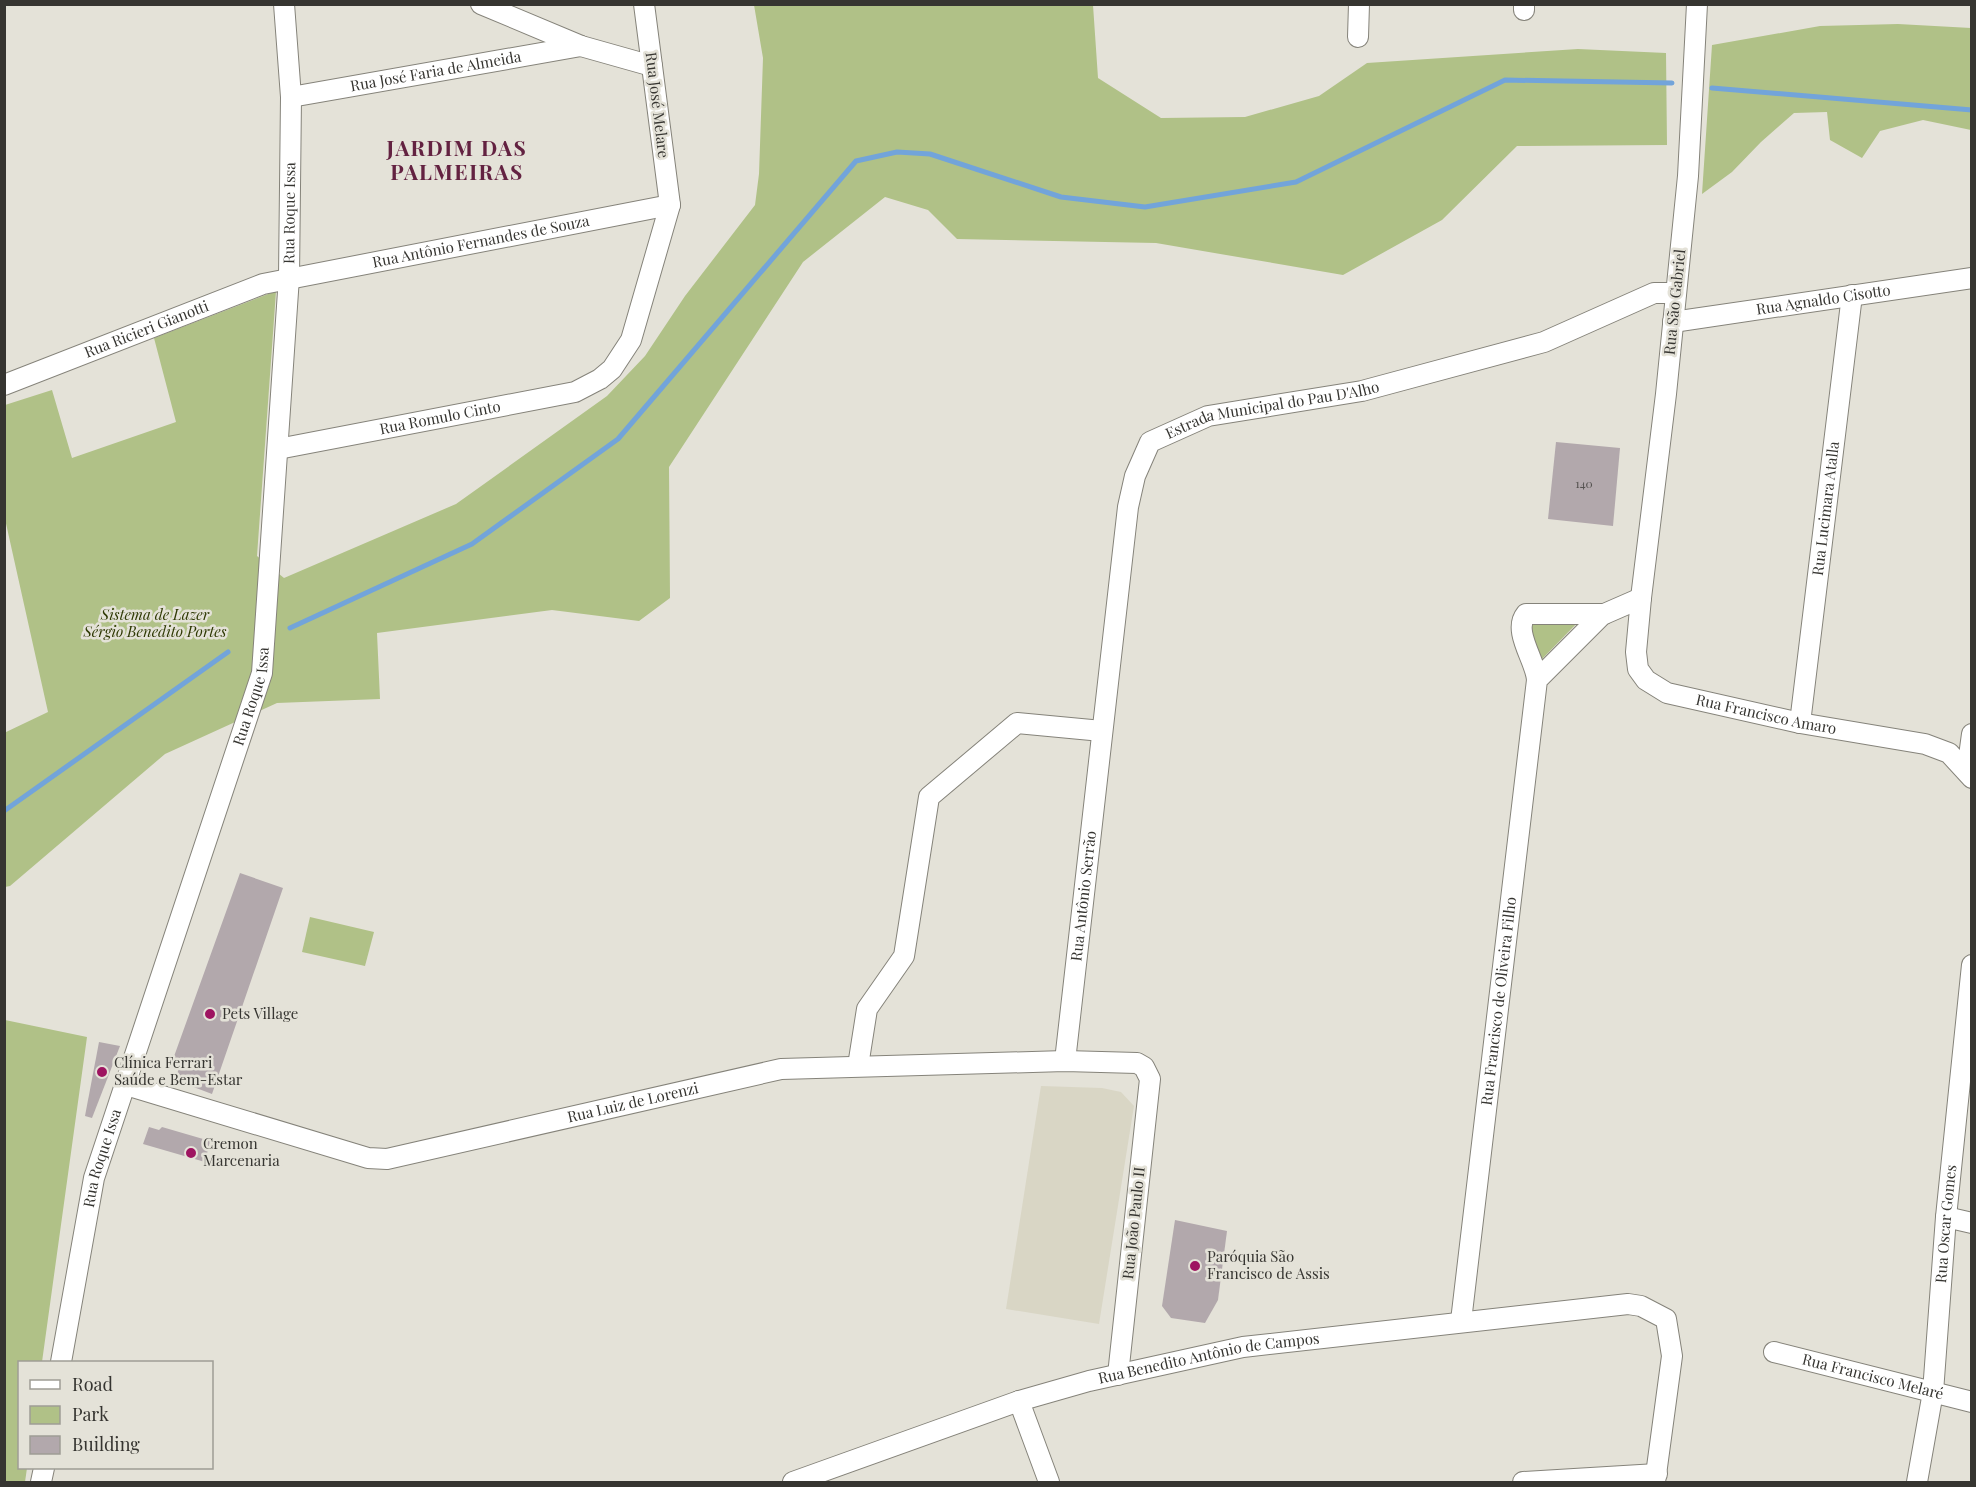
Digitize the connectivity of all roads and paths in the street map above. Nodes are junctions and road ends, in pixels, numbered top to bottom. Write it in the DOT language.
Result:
graph roads {
  1 [pos="284,4"];
  2 [pos="481,4"];
  3 [pos="644,4"];
  4 [pos="1359,4"];
  5 [pos="1697,4"];
  6 [pos="1358,37"];
  7 [pos="581,46"];
  8 [pos="652,66"];
  9 [pos="291,97"];
  10 [pos="670,205"];
  11 [pos="289,277"];
  12 [pos="1971,278"];
  13 [pos="1676,293"];
  14 [pos="1852,295"];
  15 [pos="1673,322"];
  16 [pos="4,385"];
  17 [pos="278,449"];
  18 [pos="1641,598"];
  19 [pos="1604,614"];
  20 [pos="1538,680"];
  21 [pos="1800,723"];
  22 [pos="1102,731"];
  23 [pos="1971,735"];
  24 [pos="1969,775"];
  25 [pos="1971,965"];
  26 [pos="1968,1034"];
  27 [pos="1065,1061"];
  28 [pos="858,1066"];
  29 [pos="1147,1071"];
  30 [pos="126,1084"];
  31 [pos="1946,1217"];
  32 [pos="1971,1223"];
  33 [pos="1461,1321"];
  34 [pos="1774,1352"];
  35 [pos="61,1361"];
  36 [pos="1118,1375"];
  37 [pos="1933,1392"];
  38 [pos="1019,1401"];
  39 [pos="1971,1402"];
  40 [pos="1656,1478"];
  41 [pos="793,1482"];
  42 [pos="1048,1482"];
  43 [pos="1523,1482"];
  44 [pos="1917,1482"];
  1 -- 9 [label="street, Rua Roque Issa"];
  2 -- 7 [label="street"];
  3 -- 8 [label="street, Rua José Melare"];
  4 -- 6 [label="street"];
  5 -- 13 [label="street, Rua São Gabriel"];
  7 -- 8 [label="street"];
  7 -- 9 [label="street, Rua José Faria de Almeida"];
  8 -- 10 [label="street, Rua José Melare"];
  9 -- 11 [label="street, Rua Roque Issa"];
  10 -- 11 [label="street, Rua Antônio Fernandes de Souza"];
  10 -- 17 [label="street, Rua Romulo Cinto"];
  11 -- 16 [label="street, Rua Ricieri Gianotti"];
  11 -- 17 [label="street, Rua Roque Issa"];
  12 -- 14 [label="street, Rua Agnaldo Cisotto"];
  13 -- 15 [label="street, Rua São Gabriel"];
  13 -- 22 [label="street, Estrada Municipal do Pau D'Alho"];
  14 -- 15 [label="street, Rua Agnaldo Cisotto"];
  14 -- 21 [label="street, Rua Lucimara Atalla"];
  15 -- 18 [label="street, Rua São Gabriel"];
  17 -- 30 [label="street, Rua Roque Issa"];
  18 -- 19 [label="street, Rua Francisco de Oliveira Filho"];
  18 -- 21 [label="street, Rua Francisco Amaro"];
  19 -- 20 [label="street, Rua Francisco de Oliveira Filho"];
  19 -- 20 [label="street, Rua Francisco de Oliveira Filho"];
  20 -- 33 [label="street, Rua Francisco de Oliveira Filho"];
  21 -- 24 [label="street, Rua Francisco Amaro"];
  22 -- 27 [label="street, Rua Antônio Serrão"];
  22 -- 28 [label="street"];
  23 -- 24 [label="street"];
  25 -- 26 [label="street, Rua Oscar Gomes"];
  26 -- 31 [label="street, Rua Oscar Gomes"];
  27 -- 28 [label="street, Rua Luiz de Lorenzi"];
  27 -- 29 [label="street, Rua Luiz de Lorenzi"];
  28 -- 30 [label="street, Rua Luiz de Lorenzi"];
  29 -- 36 [label="street, Rua João Paulo II"];
  30 -- 35 [label="street, Rua Roque Issa"];
  31 -- 32 [label="street"];
  31 -- 37 [label="street, Rua Oscar Gomes"];
  33 -- 36 [label="street, Rua Benedito Antônio de Campos"];
  33 -- 40 [label="street, Rua Benedito Antônio de Campos"];
  34 -- 37 [label="street, Rua Francisco Melaré"];
  36 -- 38 [label="street, Rua Benedito Antônio de Campos"];
  37 -- 39 [label="street, Rua Francisco Melaré"];
  37 -- 44 [label="street, Rua Oscar Gomes"];
  38 -- 41 [label="street, Rua Benedito Antônio de Campos"];
  38 -- 42 [label="street"];
  40 -- 43 [label="street"];
}
